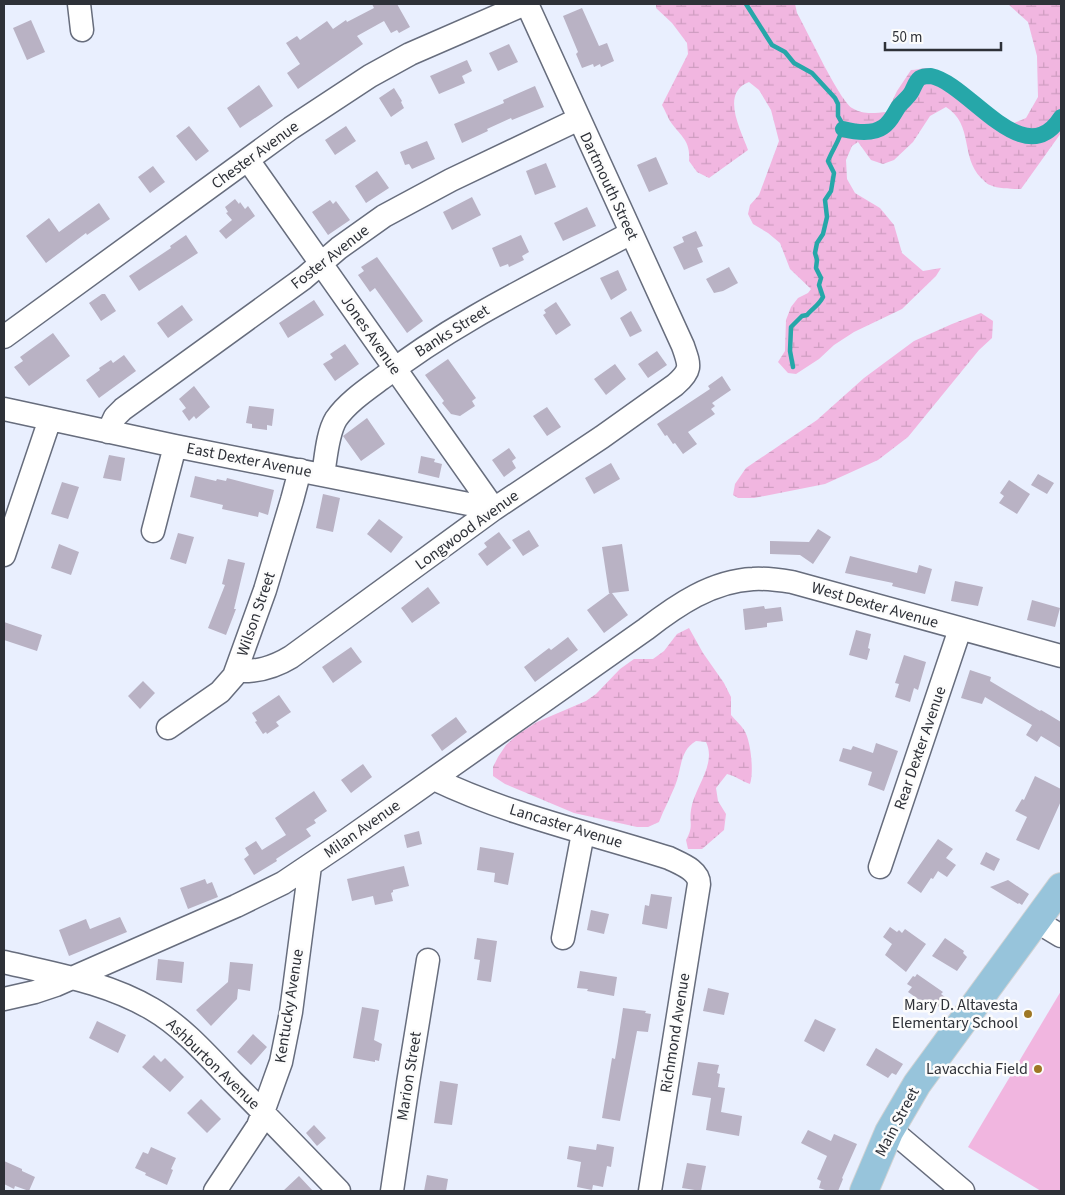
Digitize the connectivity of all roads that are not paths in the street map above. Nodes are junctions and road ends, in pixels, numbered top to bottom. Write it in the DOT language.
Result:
graph roads {
  1 [pos="79,4"];
  2 [pos="526,4"];
  3 [pos="82,30"];
  4 [pos="579,119"];
  5 [pos="248,160"];
  6 [pos="631,233"];
  7 [pos="321,263"];
  8 [pos="4,337"];
  9 [pos="394,369"];
  10 [pos="688,370"];
  11 [pos="4,409"];
  12 [pos="50,419"];
  13 [pos="108,432"];
  14 [pos="175,446"];
  15 [pos="300,470"];
  16 [pos="323,475"];
  17 [pos="494,509"];
  18 [pos="153,531"];
  19 [pos="4,556"];
  20 [pos="688,600"];
  21 [pos="960,629"];
  22 [pos="1061,656"];
  23 [pos="237,671"];
  24 [pos="168,728"];
  25 [pos="434,779"];
  26 [pos="583,833"];
  27 [pos="310,866"];
  28 [pos="880,867"];
  29 [pos="696,875"];
  30 [pos="1061,886"];
  31 [pos="1036,921"];
  32 [pos="1061,936"];
  33 [pos="563,938"];
  34 [pos="428,960"];
  35 [pos="4,962"];
  36 [pos="71,978"];
  37 [pos="4,999"];
  38 [pos="264,1113"];
  39 [pos="890,1129"];
  40 [pos="215,1191"];
  41 [pos="339,1191"];
  42 [pos="392,1191"];
  43 [pos="650,1191"];
  44 [pos="864,1191"];
  45 [pos="963,1191"];
  1 -- 3 [label="street"];
  2 -- 4 [label="street, Dartmouth Street"];
  2 -- 5 [label="street, Chester Avenue"];
  4 -- 6 [label="street, Dartmouth Street"];
  4 -- 7 [label="street, Foster Avenue"];
  5 -- 7 [label="street, Jones Avenue"];
  5 -- 8 [label="street, Chester Avenue"];
  6 -- 9 [label="street, Banks Street"];
  6 -- 10 [label="street, Dartmouth Street"];
  7 -- 9 [label="street, Jones Avenue"];
  7 -- 13 [label="street, Foster Avenue"];
  9 -- 16 [label="street, Banks Street"];
  9 -- 17 [label="street, Jones Avenue"];
  10 -- 17 [label="street, Longwood Avenue"];
  11 -- 12 [label="street, East Dexter Avenue"];
  12 -- 13 [label="street, East Dexter Avenue"];
  12 -- 19 [label="street"];
  13 -- 14 [label="street, East Dexter Avenue"];
  14 -- 15 [label="street, East Dexter Avenue"];
  14 -- 18 [label="street"];
  15 -- 16 [label="street, East Dexter Avenue"];
  15 -- 23 [label="street, Wilson Street"];
  16 -- 17 [label="street, East Dexter Avenue"];
  17 -- 23 [label="street, Longwood Avenue"];
  20 -- 21 [label="street, West Dexter Avenue"];
  20 -- 25 [label="street, Milan Avenue"];
  21 -- 22 [label="street, West Dexter Avenue"];
  21 -- 28 [label="street, Rear Dexter Avenue"];
  23 -- 24 [label="street, Wilson Street"];
  25 -- 26 [label="street, Lancaster Avenue"];
  25 -- 27 [label="street, Milan Avenue"];
  26 -- 29 [label="street, Lancaster Avenue"];
  26 -- 33 [label="street"];
  27 -- 36 [label="street, Milan Avenue"];
  27 -- 38 [label="street, Kentucky Avenue"];
  29 -- 43 [label="street, Richmond Avenue"];
  30 -- 31 [label="main road, Main Street"];
  31 -- 32 [label="street"];
  31 -- 39 [label="main road, Main Street"];
  34 -- 42 [label="street, Marion Street"];
  35 -- 36 [label="street, Ashburton Avenue"];
  36 -- 37 [label="street, Milan Avenue"];
  36 -- 38 [label="street, Ashburton Avenue"];
  38 -- 40 [label="street, Kentucky Avenue"];
  38 -- 41 [label="street, Ashburton Avenue"];
  39 -- 44 [label="main road, Main Street"];
  39 -- 45 [label="street"];
}
